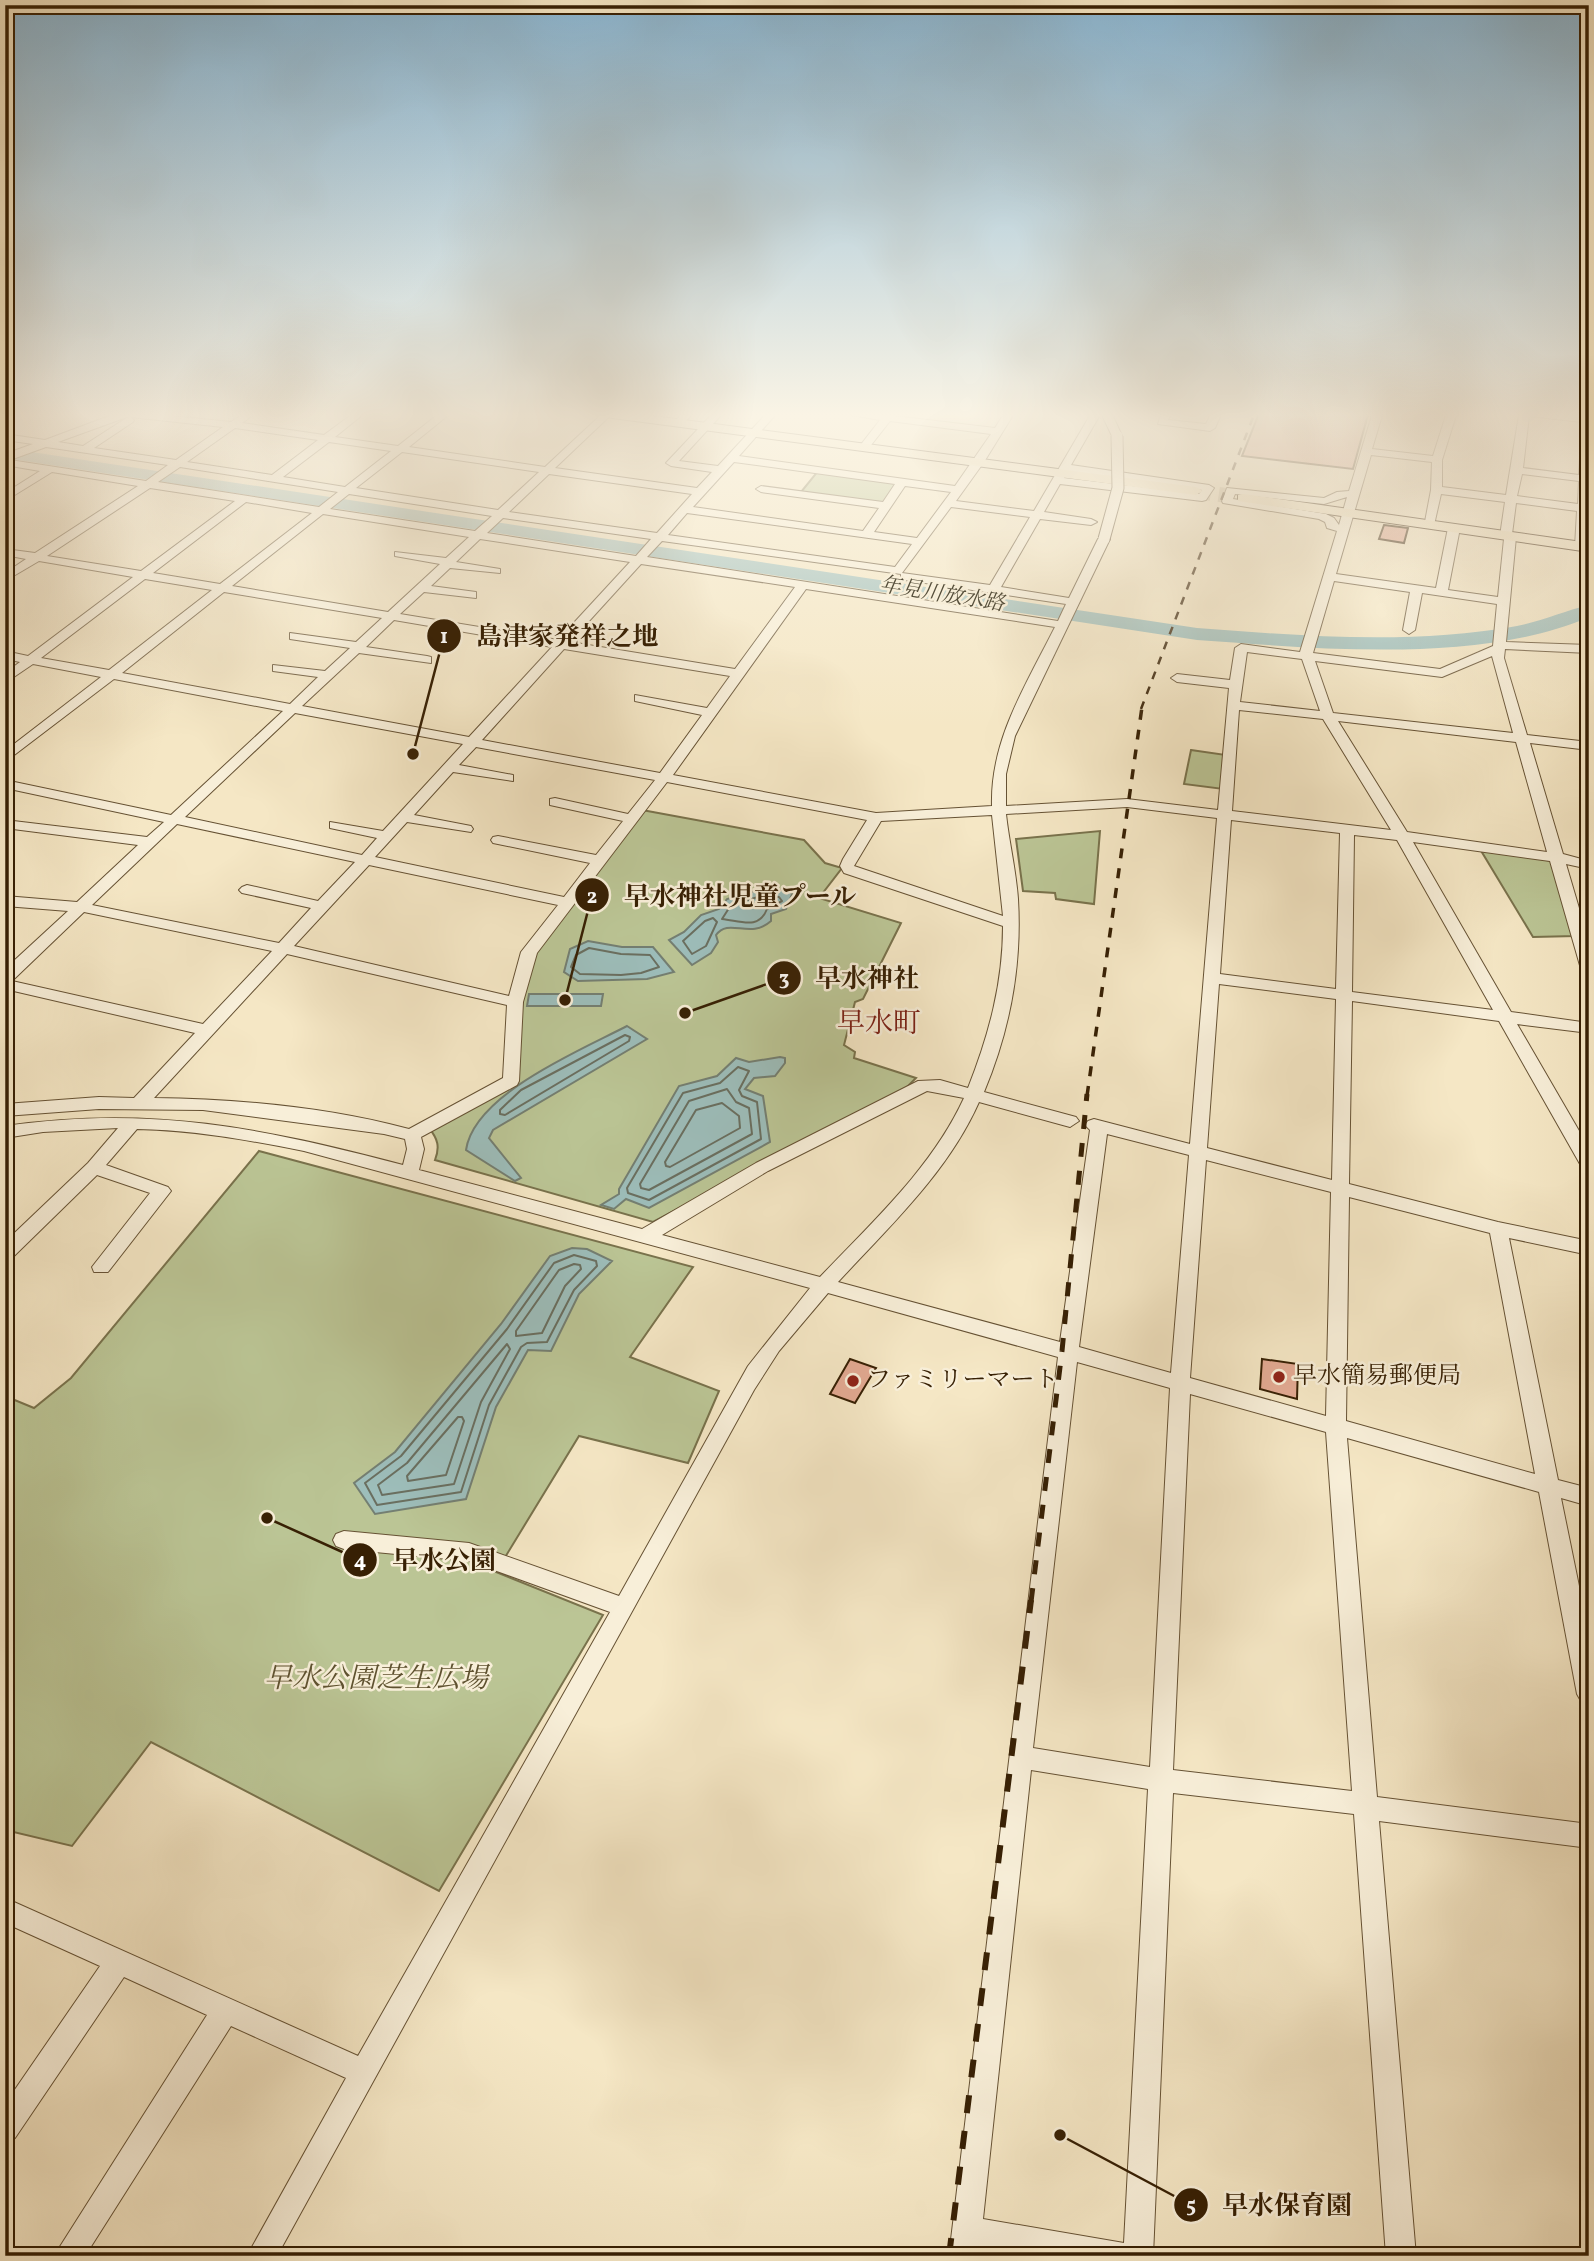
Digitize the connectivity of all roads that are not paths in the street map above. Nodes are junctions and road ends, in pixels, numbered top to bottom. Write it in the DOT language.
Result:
graph roads {
  1 [pos="98,518"];
  2 [pos="219,518"];
  3 [pos="312,518"];
  4 [pos="367,518"];
  5 [pos="496,518"];
  6 [pos="509,518"];
  7 [pos="677,518"];
  8 [pos="825,518"];
  9 [pos="877,518"];
  10 [pos="938,518"];
  11 [pos="1033,518"];
  12 [pos="1060,518"];
  13 [pos="1112,518"];
  14 [pos="1325,518"];
  15 [pos="1345,518"];
  16 [pos="1381,518"];
  17 [pos="1430,518"];
  18 [pos="1509,518"];
  19 [pos="1585,518"];
  20 [pos="1091,522"];
  21 [pos="1429,525"];
  22 [pos="1454,528"];
  23 [pos="1342,529"];
  24 [pos="866,535"];
  25 [pos="478,536"];
  26 [pos="1508,536"];
  27 [pos="658,539"];
  28 [pos="920,542"];
  29 [pos="1585,548"];
  30 [pos="5,552"];
  31 [pos="399,554"];
  32 [pos="38,557"];
  33 [pos="641,557"];
  34 [pos="449,563"];
  35 [pos="496,571"];
  36 [pos="144,574"];
  37 [pos="905,576"];
  38 [pos="1329,577"];
  39 [pos="5,578"];
  40 [pos="802,586"];
  41 [pos="223,587"];
  42 [pos="422,588"];
  43 [pos="1416,589"];
  44 [pos="993,590"];
  45 [pos="1441,593"];
  46 [pos="472,595"];
  47 [pos="1503,601"];
  48 [pos="1073,604"];
  49 [pos="393,614"];
  50 [pos="1063,625"];
  51 [pos="1409,631"];
  52 [pos="294,636"];
  53 [pos="562,643"];
  54 [pos="1498,647"];
  55 [pos="357,648"];
  56 [pos="1589,649"];
  57 [pos="5,655"];
  58 [pos="1307,656"];
  59 [pos="31,659"];
  60 [pos="426,660"];
  61 [pos="277,668"];
  62 [pos="113,674"];
  63 [pos="740,674"];
  64 [pos="328,675"];
  65 [pos="1177,678"];
  66 [pos="5,679"];
  67 [pos="1236,685"];
  68 [pos="640,698"];
  69 [pos="1233,705"];
  70 [pos="294,707"];
  71 [pos="712,712"];
  72 [pos="1328,716"];
  73 [pos="1523,739"];
  74 [pos="473,741"];
  75 [pos="1589,747"];
  76 [pos="5,758"];
  77 [pos="449,767"];
  78 [pos="664,776"];
  79 [pos="508,778"];
  80 [pos="5,784"];
  81 [pos="555,802"];
  82 [pos="997,809"];
  83 [pos="1225,815"];
  84 [pos="403,817"];
  85 [pos="876,817"];
  86 [pos="174,818"];
  87 [pos="631,819"];
  88 [pos="5,824"];
  89 [pos="335,825"];
  90 [pos="466,829"];
  91 [pos="1347,829"];
  92 [pos="386,836"];
  93 [pos="1402,836"];
  94 [pos="498,840"];
  95 [pos="149,842"];
  96 [pos="1555,857"];
  97 [pos="600,860"];
  98 [pos="364,861"];
  99 [pos="1589,865"];
  100 [pos="247,890"];
  101 [pos="5,901"];
  102 [pos="568,902"];
  103 [pos="321,906"];
  104 [pos="81,907"];
  105 [pos="1010,923"];
  106 [pos="282,948"];
  107 [pos="1589,969"];
  108 [pos="1213,978"];
  109 [pos="5,981"];
  110 [pos="1344,996"];
  111 [pos="515,1002"];
  112 [pos="1505,1017"];
  113 [pos="1589,1028"];
  114 [pos="205,1030"];
  115 [pos="973,1094"];
  116 [pos="139,1103"];
  117 [pos="5,1110"];
  118 [pos="1070,1121"];
  119 [pos="132,1122"];
  120 [pos="5,1132"];
  121 [pos="411,1135"];
  122 [pos="1198,1152"];
  123 [pos="1589,1164"];
  124 [pos="94,1167"];
  125 [pos="409,1172"];
  126 [pos="1340,1188"];
  127 [pos="1498,1229"];
  128 [pos="645,1236"];
  129 [pos="1589,1248"];
  130 [pos="5,1253"];
  131 [pos="101,1267"];
  132 [pos="825,1285"];
  133 [pos="1068,1353"];
  134 [pos="1180,1384"];
  135 [pos="1336,1427"];
  136 [pos="1549,1485"];
  137 [pos="1589,1497"];
  138 [pos="344,1540"];
  139 [pos="624,1607"];
  140 [pos="1589,1694"];
  141 [pos="1020,1757"];
  142 [pos="1161,1780"];
  143 [pos="1366,1805"];
  144 [pos="1589,1836"];
  145 [pos="5,1910"];
  146 [pos="119,1962"];
  147 [pos="225,2011"];
  148 [pos="365,2073"];
  149 [pos="5,2127"];
  150 [pos="965,2243"];
  151 [pos="68,2256"];
  152 [pos="261,2256"];
  153 [pos="1120,2256"];
  154 [pos="1138,2256"];
  155 [pos="1402,2256"];
  1 -- 32 [label="street"];
  2 -- 36 [label="street"];
  3 -- 41 [label="street"];
  4 -- 25 [label="street"];
  5 -- 25 [label="street"];
  6 -- 27 [label="street"];
  7 -- 27 [label="street"];
  8 -- 24 [label="street"];
  9 -- 24 [label="street"];
  10 -- 28 [label="street"];
  11 -- 44 [label="street"];
  12 -- 20 [label="street"];
  13 -- 48 [label="street, bridge"];
  14 -- 23 [label="street"];
  15 -- 23 [label="street"];
  16 -- 21 [label="main road"];
  17 -- 21 [label="street"];
  18 -- 26 [label="street"];
  19 -- 29 [label="street"];
  21 -- 22 [label="main road"];
  22 -- 26 [label="main road"];
  22 -- 45 [label="street"];
  23 -- 38 [label="street"];
  24 -- 28 [label="street"];
  25 -- 33 [label="street"];
  25 -- 34 [label="street"];
  26 -- 29 [label="main road"];
  26 -- 47 [label="street"];
  27 -- 28 [label="street"];
  27 -- 33 [label="street"];
  30 -- 32 [label="street"];
  31 -- 34 [label="street"];
  32 -- 36 [label="street"];
  32 -- 39 [label="street"];
  33 -- 40 [label="street"];
  33 -- 53 [label="street"];
  34 -- 35 [label="street"];
  34 -- 42 [label="street"];
  36 -- 41 [label="street"];
  36 -- 59 [label="street"];
  37 -- 44 [label="street"];
  38 -- 43 [label="street"];
  38 -- 58 [label="street"];
  40 -- 50 [label="street"];
  40 -- 63 [label="street"];
  41 -- 49 [label="street"];
  41 -- 62 [label="street"];
  42 -- 46 [label="street"];
  42 -- 49 [label="street"];
  43 -- 45 [label="street"];
  43 -- 51 [label="street"];
  44 -- 48 [label="street"];
  45 -- 47 [label="street"];
  47 -- 54 [label="street"];
  48 -- 50 [label="street"];
  49 -- 53 [label="street"];
  49 -- 55 [label="street"];
  50 -- 82 [label="street"];
  52 -- 55 [label="street"];
  53 -- 63 [label="street"];
  53 -- 74 [label="street"];
  54 -- 56 [label="street"];
  54 -- 58 [label="street"];
  54 -- 73 [label="street"];
  55 -- 60 [label="street"];
  55 -- 64 [label="street"];
  57 -- 59 [label="street"];
  58 -- 67 [label="street"];
  58 -- 72 [label="street"];
  59 -- 62 [label="street"];
  59 -- 66 [label="street"];
  61 -- 64 [label="street"];
  62 -- 70 [label="street"];
  62 -- 76 [label="street"];
  63 -- 71 [label="street"];
  64 -- 70 [label="street"];
  65 -- 67 [label="street"];
  67 -- 69 [label="street"];
  68 -- 71 [label="street"];
  69 -- 72 [label="street"];
  69 -- 83 [label="street"];
  70 -- 74 [label="street"];
  70 -- 86 [label="street"];
  71 -- 78 [label="street"];
  72 -- 73 [label="street"];
  72 -- 93 [label="street"];
  73 -- 75 [label="street"];
  73 -- 96 [label="street"];
  74 -- 77 [label="street"];
  74 -- 78 [label="street"];
  77 -- 79 [label="street"];
  77 -- 84 [label="street"];
  78 -- 85 [label="street"];
  78 -- 87 [label="street"];
  80 -- 86 [label="street"];
  81 -- 87 [label="street"];
  82 -- 83 [label="street"];
  82 -- 85 [label="street"];
  82 -- 105 [label="street"];
  83 -- 91 [label="street"];
  83 -- 108 [label="street"];
  84 -- 90 [label="street"];
  84 -- 92 [label="street"];
  85 -- 105 [label="street"];
  86 -- 95 [label="street"];
  86 -- 98 [label="street"];
  87 -- 97 [label="street"];
  88 -- 95 [label="street"];
  89 -- 92 [label="street"];
  91 -- 93 [label="street"];
  91 -- 110 [label="street"];
  92 -- 98 [label="street"];
  93 -- 96 [label="street"];
  93 -- 112 [label="street"];
  94 -- 97 [label="street"];
  95 -- 104 [label="street"];
  96 -- 99 [label="street"];
  96 -- 107 [label="street"];
  97 -- 102 [label="street"];
  98 -- 102 [label="street"];
  98 -- 103 [label="street"];
  100 -- 103 [label="street"];
  101 -- 104 [label="street"];
  102 -- 111 [label="street"];
  103 -- 106 [label="street"];
  104 -- 106 [label="street"];
  104 -- 109 [label="street"];
  105 -- 115 [label="street"];
  106 -- 111 [label="street"];
  106 -- 114 [label="street"];
  108 -- 110 [label="street"];
  108 -- 122 [label="street"];
  109 -- 114 [label="street"];
  110 -- 112 [label="street"];
  110 -- 126 [label="street"];
  111 -- 121 [label="street"];
  112 -- 113 [label="street"];
  112 -- 123 [label="street"];
  114 -- 116 [label="street"];
  115 -- 118 [label="street"];
  115 -- 128 [label="street"];
  115 -- 132 [label="street"];
  116 -- 117 [label="street"];
  116 -- 121 [label="street"];
  119 -- 120 [label="street"];
  119 -- 124 [label="street"];
  119 -- 125 [label="street"];
  121 -- 125 [label="street"];
  122 -- 126 [label="street"];
  122 -- 133 [label="street"];
  122 -- 134 [label="street"];
  124 -- 130 [label="street"];
  124 -- 131 [label="street"];
  125 -- 128 [label="street"];
  126 -- 127 [label="street"];
  126 -- 135 [label="street"];
  127 -- 129 [label="street"];
  127 -- 136 [label="street"];
  128 -- 132 [label="street"];
  132 -- 133 [label="street"];
  132 -- 139 [label="street"];
  133 -- 134 [label="street"];
  133 -- 141 [label="street"];
  134 -- 135 [label="street"];
  134 -- 142 [label="street"];
  135 -- 136 [label="street"];
  135 -- 143 [label="street"];
  136 -- 137 [label="street"];
  136 -- 140 [label="street"];
  138 -- 139 [label="street"];
  139 -- 148 [label="street"];
  141 -- 142 [label="street"];
  141 -- 150 [label="street"];
  142 -- 143 [label="street"];
  142 -- 154 [label="street"];
  143 -- 144 [label="street"];
  143 -- 155 [label="street"];
  145 -- 146 [label="street"];
  146 -- 147 [label="street"];
  146 -- 149 [label="street"];
  147 -- 148 [label="street"];
  147 -- 151 [label="street"];
  148 -- 152 [label="street"];
  150 -- 153 [label="street"];
}
